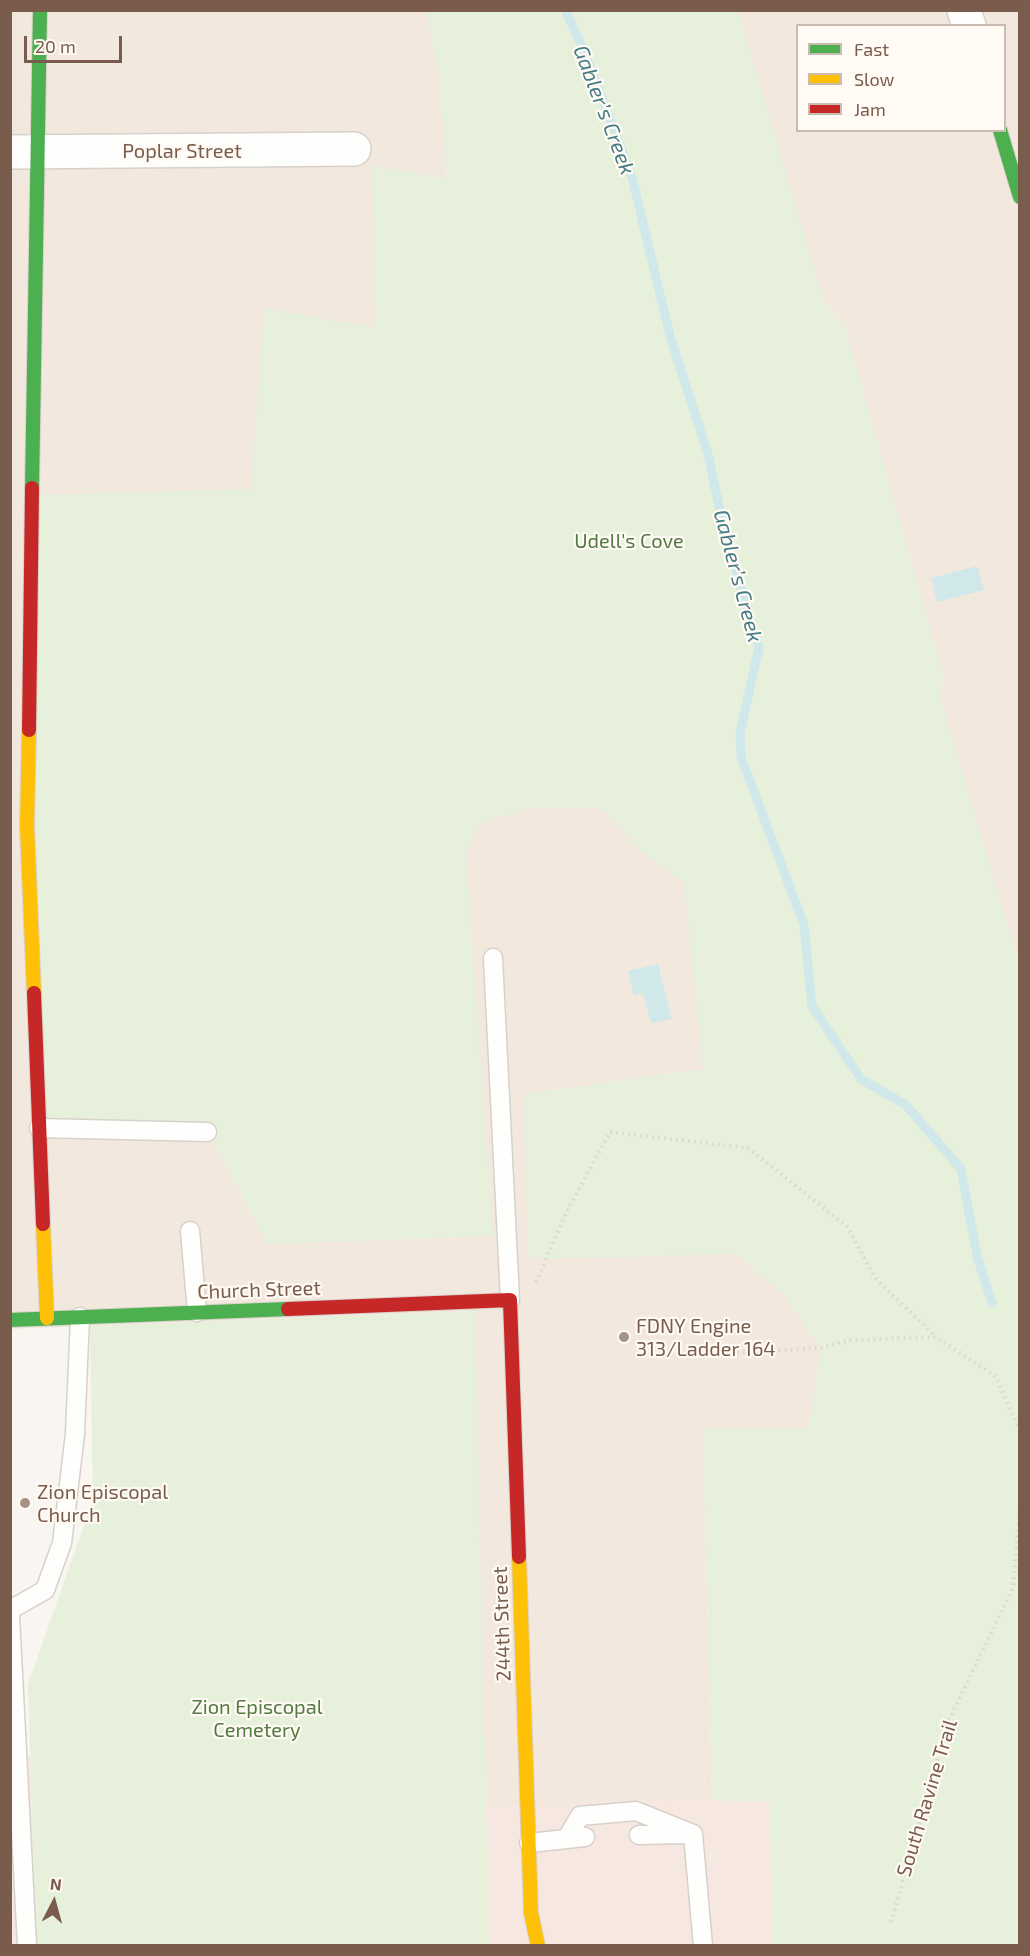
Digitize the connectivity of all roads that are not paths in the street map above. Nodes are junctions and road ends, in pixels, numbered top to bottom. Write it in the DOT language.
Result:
graph roads {
  1 [pos="40,10"];
  2 [pos="1001,132"];
  3 [pos="354,149"];
  4 [pos="24,152"];
  5 [pos="1020,197"];
  6 [pos="19,826"];
  7 [pos="493,958"];
  8 [pos="39,1128"];
  9 [pos="207,1132"];
  10 [pos="190,1231"];
  11 [pos="510,1300"];
  12 [pos="197,1312"];
  13 [pos="80,1317"];
  14 [pos="47,1318"];
  15 [pos="10,1320"];
  16 [pos="10,1610"];
  17 [pos="10,1616"];
  18 [pos="693,1834"];
  19 [pos="639,1835"];
  20 [pos="529,1843"];
  21 [pos="27,1946"];
  22 [pos="538,1946"];
  23 [pos="703,1946"];
  1 -- 4 [label="street"];
  2 -- 5 [label="street"];
  3 -- 4 [label="street, Poplar Street"];
  4 -- 6 [label="street"];
  6 -- 8 [label="street"];
  7 -- 11 [label="lane"];
  8 -- 9 [label="lane"];
  8 -- 14 [label="street"];
  10 -- 12 [label="lane"];
  11 -- 12 [label="street, Church Street"];
  11 -- 20 [label="street, 244th Street"];
  12 -- 13 [label="street, Church Street"];
  13 -- 14 [label="street, Church Street"];
  13 -- 16 [label="lane"];
  14 -- 15 [label="street, Church Street"];
  17 -- 21 [label="lane"];
  18 -- 19 [label="lane"];
  18 -- 20 [label="lane"];
  18 -- 23 [label="lane"];
  20 -- 22 [label="street, 244th Street"];
}
